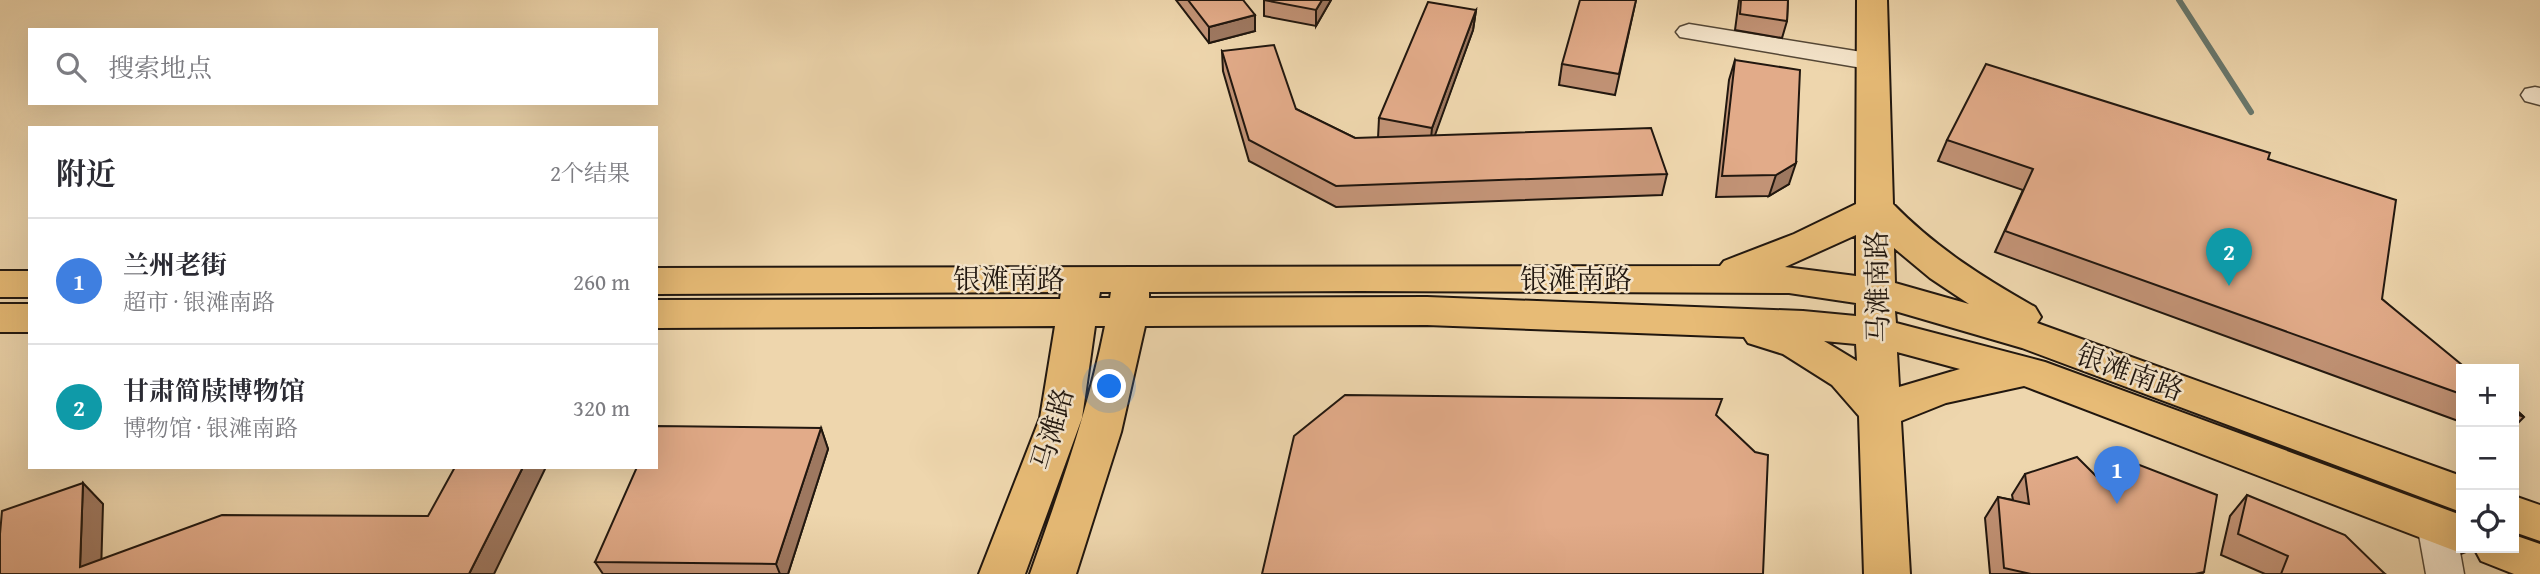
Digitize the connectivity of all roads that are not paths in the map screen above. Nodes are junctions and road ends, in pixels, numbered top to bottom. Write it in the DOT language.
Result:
graph roads {
  1 [pos="1872,0"];
  2 [pos="1689,32"];
  3 [pos="1874,62"];
  4 [pos="1876,209"];
  5 [pos="1707,280"];
  6 [pos="658,281"];
  7 [pos="0,284"];
  8 [pos="28,284"];
  9 [pos="1080,295"];
  10 [pos="1130,295"];
  11 [pos="1876,312"];
  12 [pos="658,314"];
  13 [pos="0,318"];
  14 [pos="28,318"];
  15 [pos="1730,322"];
  16 [pos="2096,360"];
  17 [pos="2031,373"];
  18 [pos="1880,412"];
  19 [pos="2456,492"];
  20 [pos="2519,516"];
  21 [pos="2540,523"];
  22 [pos="2449,529"];
  23 [pos="2510,553"];
  24 [pos="2540,564"];
  25 [pos="1002,574"];
  26 [pos="1053,574"];
  27 [pos="1888,574"];
  28 [pos="2445,574"];
  1 -- 3 [label="main road, 马滩南路"];
  2 -- 3 [label="street"];
  3 -- 4 [label="main road, 马滩南路"];
  4 -- 5 [label="main road"];
  4 -- 11 [label="main road, 马滩南路"];
  4 -- 16 [label="main road"];
  5 -- 10 [label="main road, 银滩南路"];
  5 -- 11 [label="main road, 银滩南路"];
  6 -- 9 [label="main road, 银滩南路"];
  7 -- 8 [label="main road"];
  9 -- 10 [label="main road, 银滩南路"];
  9 -- 12 [label="main road, 银滩南路"];
  9 -- 25 [label="main road, 马滩路"];
  10 -- 15 [label="main road, 银滩南路"];
  10 -- 26 [label="main road, 马滩路"];
  11 -- 15 [label="main road, 银滩南路"];
  11 -- 16 [label="main road, 银滩南路"];
  11 -- 17 [label="main road, 银滩南路"];
  11 -- 18 [label="main road, 马滩南路"];
  13 -- 14 [label="main road"];
  15 -- 18 [label="main road"];
  16 -- 19 [label="main road, 银滩南路"];
  17 -- 18 [label="main road"];
  17 -- 22 [label="main road, 银滩南路"];
  18 -- 27 [label="main road, 马滩南路"];
  20 -- 21 [label="main road"];
  22 -- 28 [label="street"];
  23 -- 24 [label="main road"];
}
